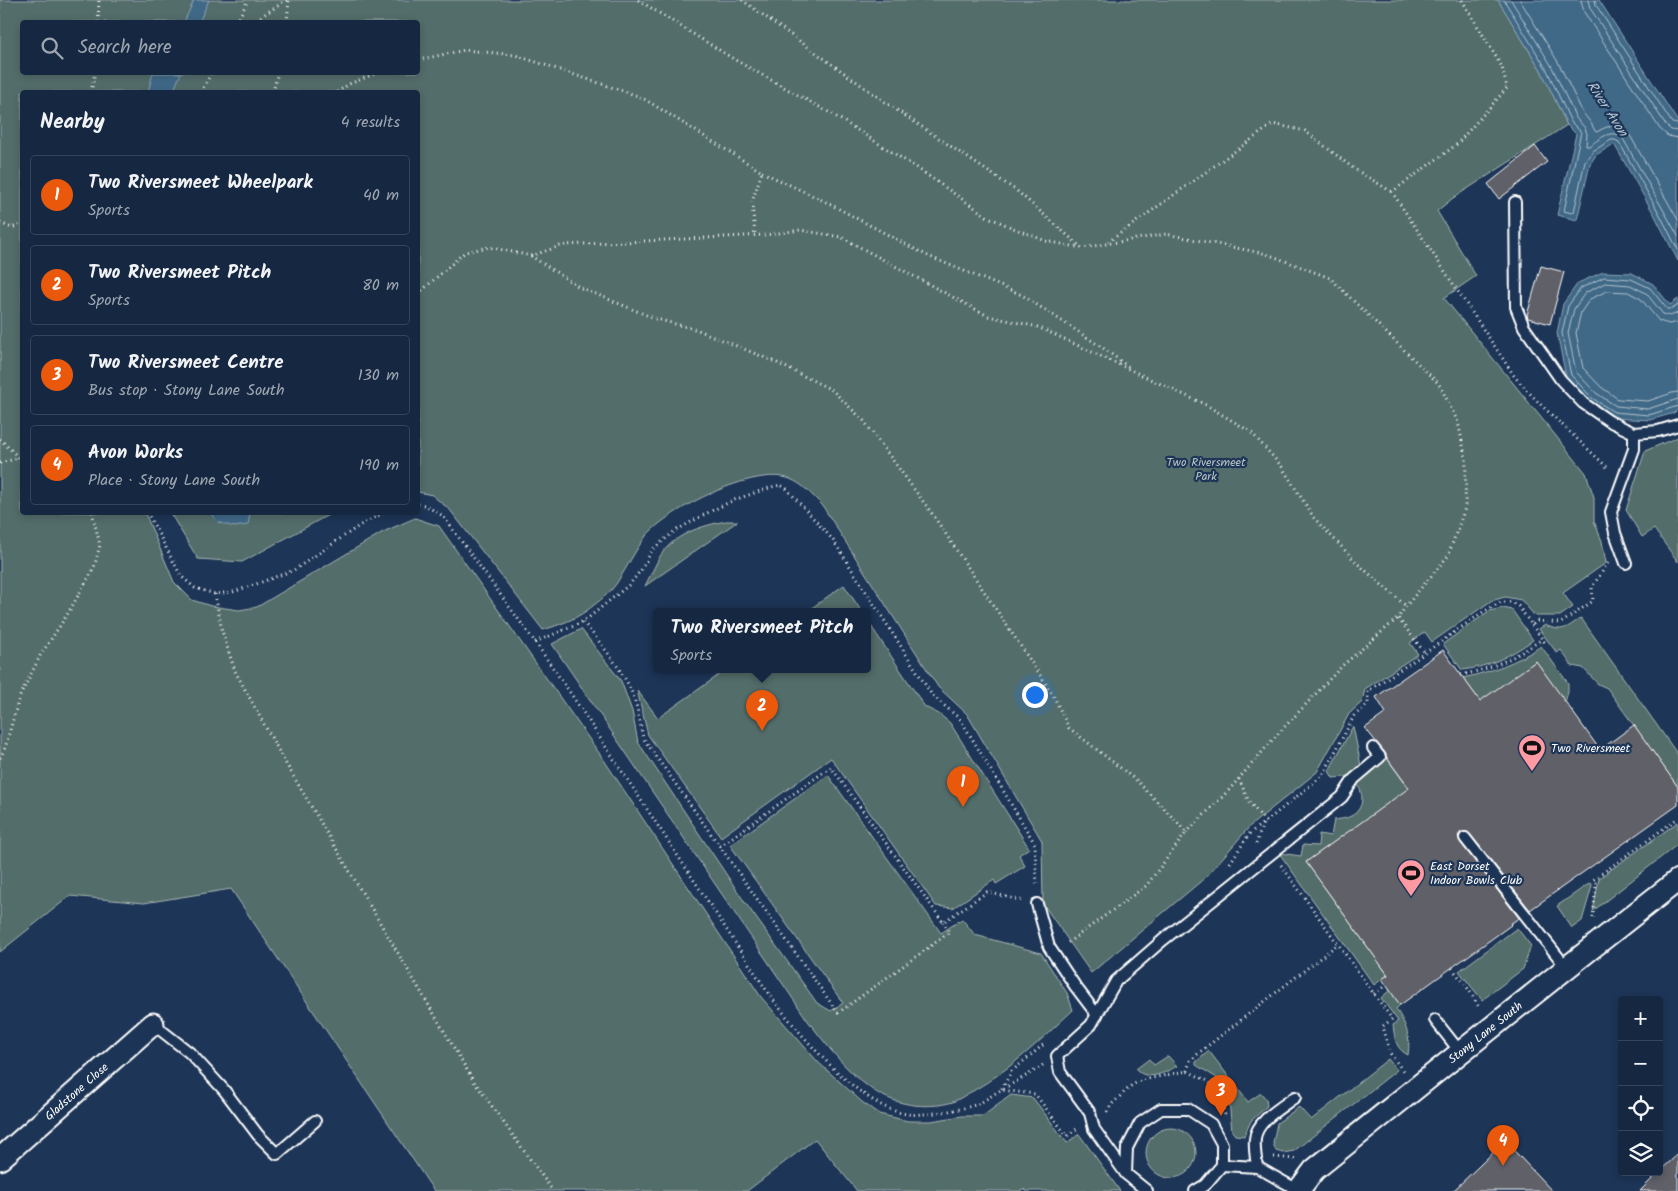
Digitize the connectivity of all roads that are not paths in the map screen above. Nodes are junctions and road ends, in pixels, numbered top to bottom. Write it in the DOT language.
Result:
graph roads {
  1 [pos="1515,202"];
  2 [pos="1678,425"];
  3 [pos="1634,433"];
  4 [pos="1626,563"];
  5 [pos="1373,748"];
  6 [pos="1465,838"];
  7 [pos="1678,880"];
  8 [pos="1037,904"];
  9 [pos="1566,967"];
  10 [pos="1097,1015"];
  11 [pos="1435,1020"];
  12 [pos="153,1024"];
  13 [pos="1462,1053"];
  14 [pos="1295,1097"];
  15 [pos="315,1121"];
  16 [pos="0,1159"];
  17 [pos="1222,1165"];
  18 [pos="1260,1169"];
  19 [pos="1126,1174"];
  20 [pos="1298,1190"];
  21 [pos="1147,1191"];
  22 [pos="1195,1191"];
  1 -- 3 [label="lane"];
  2 -- 3 [label="lane"];
  3 -- 4 [label="lane"];
  5 -- 10 [label="lane"];
  6 -- 9 [label="lane"];
  7 -- 9 [label="street, Stony Lane South"];
  8 -- 10 [label="lane"];
  9 -- 13 [label="street, Stony Lane South"];
  10 -- 19 [label="lane"];
  11 -- 13 [label="lane"];
  12 -- 15 [label="lane"];
  12 -- 16 [label="street, Gladstone Close"];
  13 -- 20 [label="street, Stony Lane South"];
  14 -- 18 [label="lane"];
  17 -- 18 [label="lane"];
  17 -- 19 [label="lane"];
  17 -- 22 [label="lane"];
  18 -- 20 [label="lane"];
  19 -- 21 [label="lane"];
}
